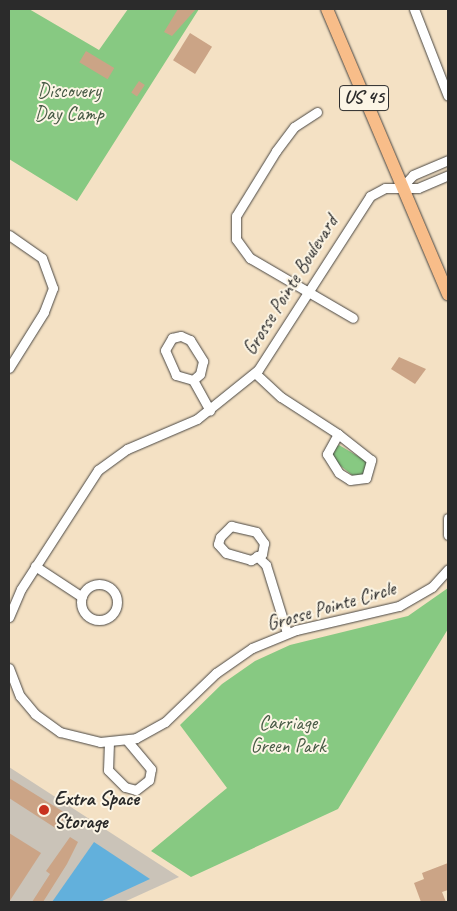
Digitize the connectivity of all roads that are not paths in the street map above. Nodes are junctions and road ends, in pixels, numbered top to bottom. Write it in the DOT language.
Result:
graph roads {
  1 [pos="327,9"];
  2 [pos="414,9"];
  3 [pos="448,96"];
  4 [pos="317,112"];
  5 [pos="448,160"];
  6 [pos="448,175"];
  7 [pos="402,187"];
  8 [pos="9,235"];
  9 [pos="308,294"];
  10 [pos="448,294"];
  11 [pos="353,318"];
  12 [pos="9,368"];
  13 [pos="255,373"];
  14 [pos="193,380"];
  15 [pos="210,411"];
  16 [pos="338,434"];
  17 [pos="448,518"];
  18 [pos="448,535"];
  19 [pos="258,556"];
  20 [pos="35,566"];
  21 [pos="448,569"];
  22 [pos="82,596"];
  23 [pos="9,617"];
  24 [pos="287,633"];
  25 [pos="9,668"];
  26 [pos="10,680"];
  27 [pos="127,740"];
  28 [pos="109,742"];
  1 -- 7 [label="main road, US 45"];
  2 -- 3 [label="street"];
  4 -- 9 [label="street"];
  5 -- 7 [label="street, Grosse Pointe Boulevard"];
  6 -- 7 [label="street, Grosse Pointe Boulevard"];
  7 -- 9 [label="street, Grosse Pointe Boulevard"];
  7 -- 10 [label="main road, US 45"];
  8 -- 12 [label="street"];
  9 -- 11 [label="street"];
  9 -- 13 [label="street, Grosse Pointe Boulevard"];
  13 -- 15 [label="street, Grosse Pointe Boulevard"];
  13 -- 16 [label="street"];
  14 -- 14 [label="street"];
  14 -- 15 [label="street"];
  15 -- 20 [label="street, Grosse Pointe Boulevard"];
  16 -- 16 [label="street"];
  17 -- 18 [label="street"];
  19 -- 19 [label="street"];
  19 -- 24 [label="street"];
  20 -- 22 [label="street"];
  20 -- 23 [label="street, Grosse Pointe Boulevard"];
  21 -- 24 [label="street, Grosse Pointe Circle"];
  22 -- 22 [label="street"];
  24 -- 27 [label="street, Grosse Pointe Circle"];
  25 -- 26 [label="street, Grosse Pointe Circle"];
  26 -- 28 [label="street, Grosse Pointe Circle"];
  27 -- 28 [label="street, Grosse Pointe Circle"];
  27 -- 28 [label="street"];
}
